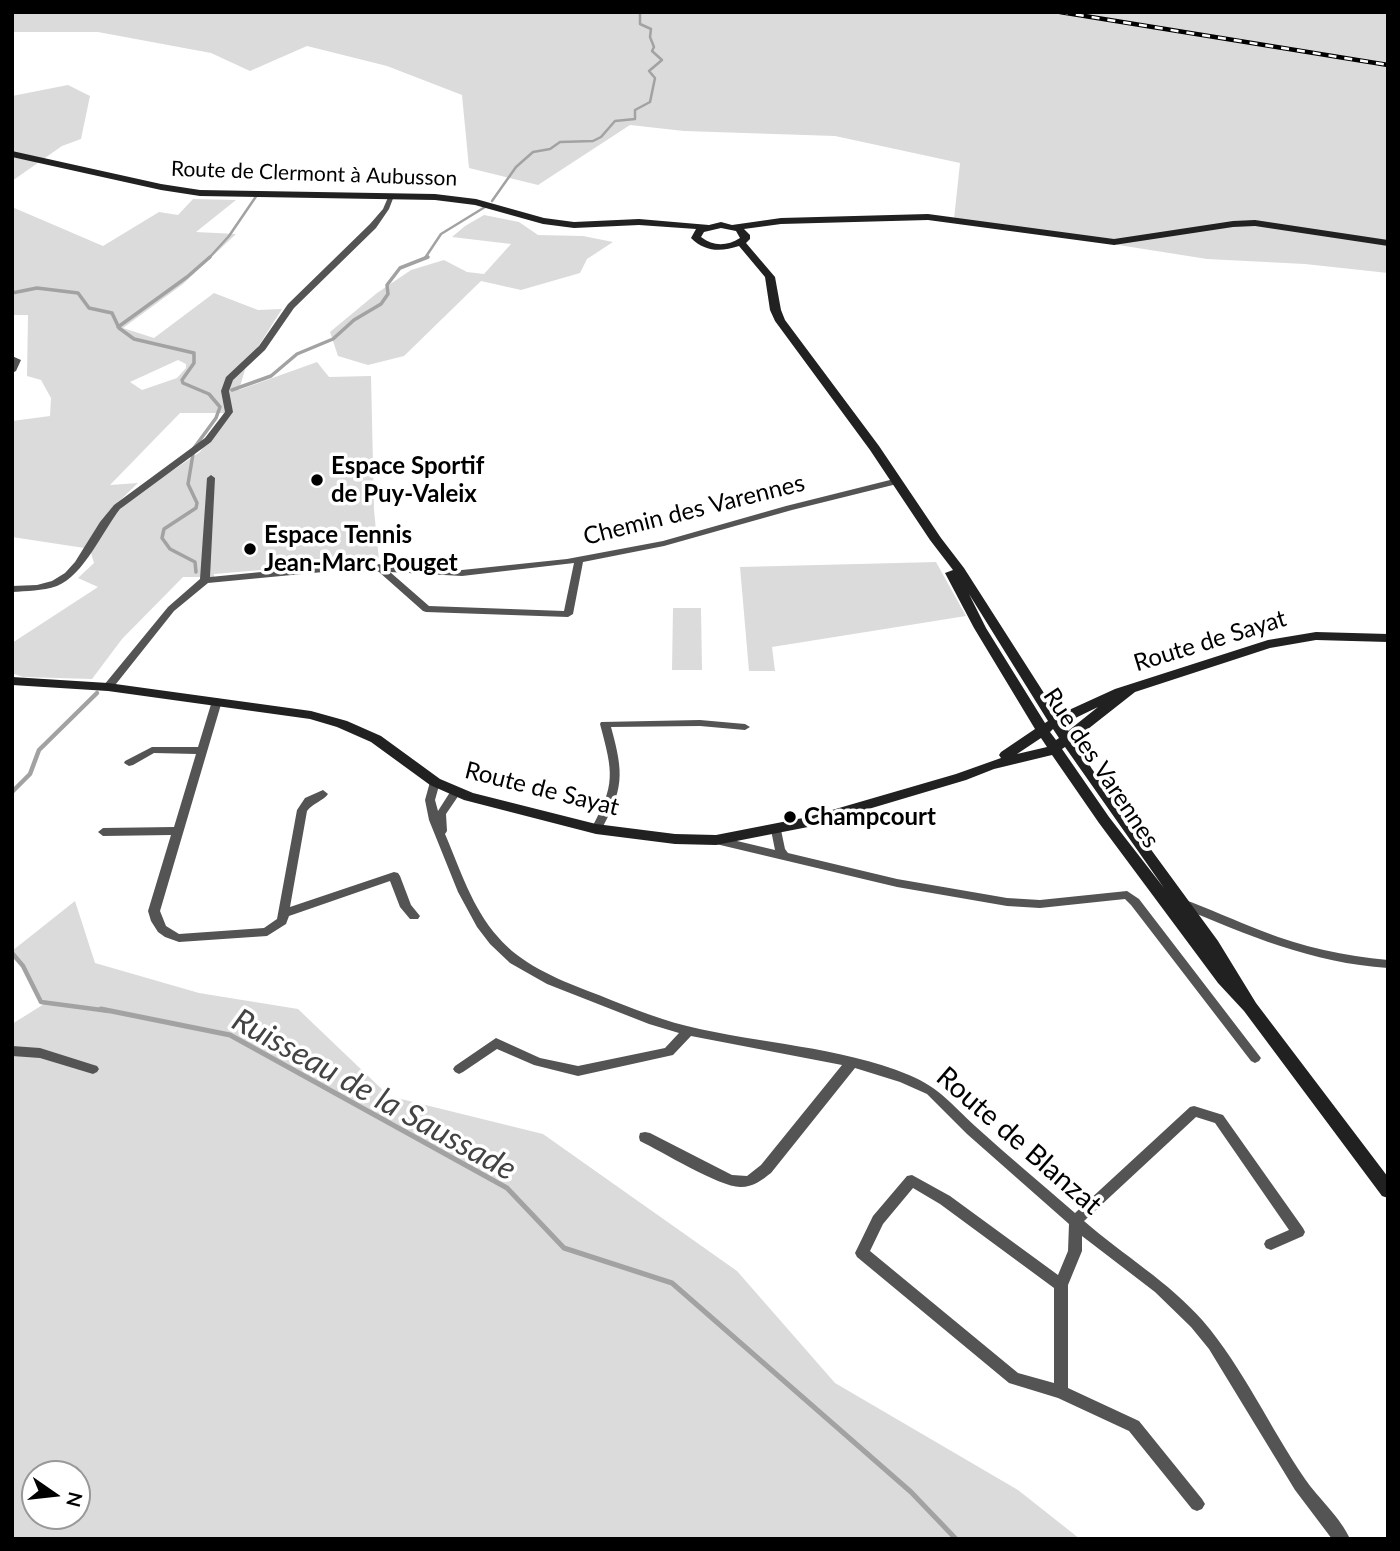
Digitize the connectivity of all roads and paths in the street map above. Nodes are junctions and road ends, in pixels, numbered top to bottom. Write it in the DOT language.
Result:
graph roads {
  1 [pos="12,154"];
  2 [pos="391,196"];
  3 [pos="781,221"];
  4 [pos="657,223"];
  5 [pos="734,226"];
  6 [pos="706,227"];
  7 [pos="696,235"];
  8 [pos="743,239"];
  9 [pos="1388,243"];
  10 [pos="723,247"];
  11 [pos="759,264"];
  12 [pos="12,358"];
  13 [pos="12,371"];
  14 [pos="211,478"];
  15 [pos="898,481"];
  16 [pos="579,560"];
  17 [pos="379,567"];
  18 [pos="205,580"];
  19 [pos="12,589"];
  20 [pos="1388,638"];
  21 [pos="13,683"];
  22 [pos="108,687"];
  23 [pos="1130,689"];
  24 [pos="217,701"];
  25 [pos="745,727"];
  26 [pos="1049,727"];
  27 [pos="1061,744"];
  28 [pos="203,751"];
  29 [pos="129,763"];
  30 [pos="989,765"];
  31 [pos="435,782"];
  32 [pos="456,792"];
  33 [pos="323,794"];
  34 [pos="596,829"];
  35 [pos="776,830"];
  36 [pos="177,831"];
  37 [pos="103,832"];
  38 [pos="442,837"];
  39 [pos="716,840"];
  40 [pos="785,857"];
  41 [pos="1176,905"];
  42 [pos="284,913"];
  43 [pos="414,916"];
  44 [pos="1388,964"];
  45 [pos="688,1031"];
  46 [pos="12,1051"];
  47 [pos="1255,1058"];
  48 [pos="852,1062"];
  49 [pos="93,1069"];
  50 [pos="459,1069"];
  51 [pos="645,1137"];
  52 [pos="1388,1191"];
  53 [pos="1076,1221"];
  54 [pos="1271,1244"];
  55 [pos="1061,1285"];
  56 [pos="1061,1392"];
  57 [pos="1197,1504"];
  58 [pos="1342,1539"];
  1 -- 2 [label="main road, Route de Clermont à Aubusson"];
  2 -- 4 [label="main road, Route de Clermont à Aubusson"];
  2 -- 19 [label="street"];
  3 -- 5 [label="main road"];
  3 -- 8 [label="main road"];
  3 -- 9 [label="main road"];
  4 -- 6 [label="main road, Route de Clermont à Aubusson"];
  4 -- 7 [label="main road, Route de Clermont à Aubusson"];
  5 -- 6 [label="main road, Route de Clermont à Aubusson"];
  5 -- 8 [label="main road, Rue des Varennes"];
  6 -- 7 [label="main road"];
  7 -- 10 [label="main road, Route de Clermont à Aubusson"];
  8 -- 10 [label="main road"];
  8 -- 11 [label="main road, Rue des Varennes"];
  10 -- 11 [label="main road, Route de Clermont à Aubusson"];
  11 -- 15 [label="main road, Rue des Varennes"];
  12 -- 13 [label="street"];
  14 -- 18 [label="street"];
  15 -- 16 [label="street, Chemin des Varennes"];
  15 -- 26 [label="main road, Rue des Varennes"];
  16 -- 17 [label="street, Chemin des Varennes"];
  16 -- 17 [label="street"];
  17 -- 18 [label="street, Chemin des Varennes"];
  18 -- 22 [label="street"];
  20 -- 23 [label="main road, Route de Sayat"];
  21 -- 22 [label="main road, Route de Sayat"];
  22 -- 24 [label="main road, Route de Sayat"];
  23 -- 26 [label="main road, Route de Sayat"];
  23 -- 27 [label="main road, Route de Sayat"];
  24 -- 28 [label="street"];
  24 -- 31 [label="main road, Route de Sayat"];
  25 -- 34 [label="street"];
  26 -- 27 [label="main road, Rue des Varennes"];
  26 -- 30 [label="main road, Route de Sayat"];
  27 -- 30 [label="main road, Route de Sayat"];
  27 -- 41 [label="main road, Rue des Varennes"];
  28 -- 29 [label="street"];
  28 -- 36 [label="street"];
  30 -- 35 [label="main road, Route de Sayat"];
  31 -- 32 [label="main road, Route de Sayat"];
  31 -- 38 [label="street, Route de Blanzat"];
  32 -- 34 [label="main road, Route de Sayat"];
  32 -- 38 [label="street"];
  33 -- 42 [label="street"];
  34 -- 39 [label="main road, Route de Sayat"];
  35 -- 39 [label="main road, Route de Sayat"];
  35 -- 40 [label="street"];
  36 -- 37 [label="street"];
  36 -- 42 [label="street"];
  38 -- 45 [label="street, Route de Blanzat"];
  39 -- 40 [label="street"];
  40 -- 47 [label="street"];
  41 -- 44 [label="street"];
  41 -- 52 [label="main road, Rue des Varennes"];
  42 -- 43 [label="street"];
  45 -- 48 [label="street, Route de Blanzat"];
  45 -- 50 [label="street"];
  46 -- 49 [label="street"];
  48 -- 51 [label="street"];
  48 -- 53 [label="street, Route de Blanzat"];
  53 -- 54 [label="street"];
  53 -- 55 [label="street"];
  53 -- 58 [label="street, Route de Blanzat"];
  55 -- 56 [label="street"];
  55 -- 56 [label="street"];
  56 -- 57 [label="street"];
}
